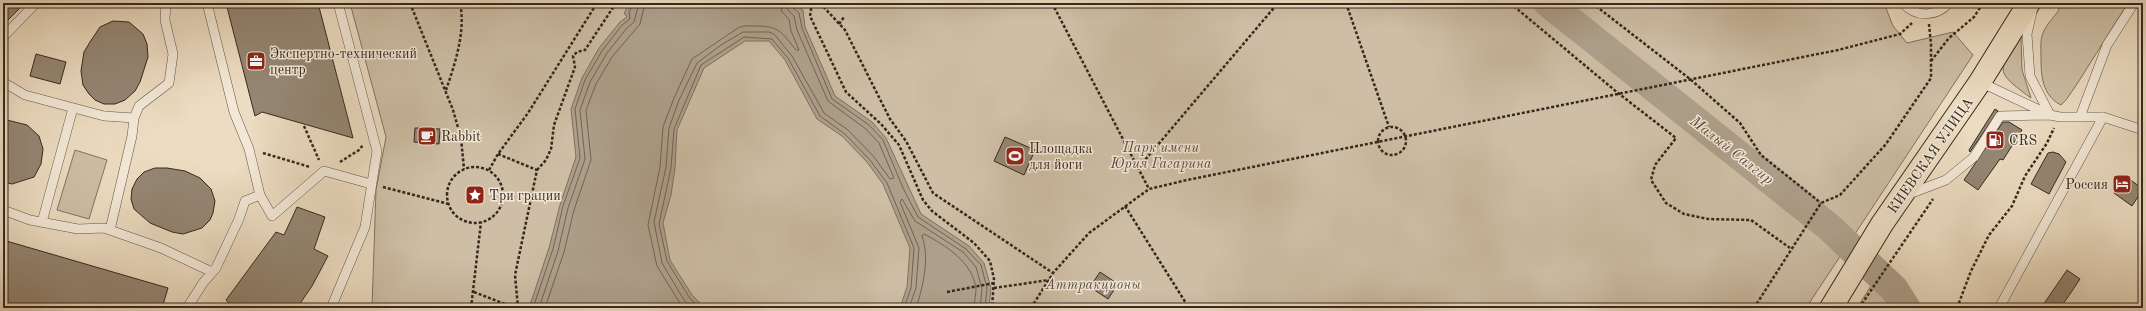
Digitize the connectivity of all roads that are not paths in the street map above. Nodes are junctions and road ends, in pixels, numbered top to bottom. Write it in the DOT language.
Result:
graph roads {
  1 [pos="36,3"];
  2 [pos="166,3"];
  3 [pos="207,3"];
  4 [pos="338,3"];
  5 [pos="1903,3"];
  6 [pos="1949,3"];
  7 [pos="2029,3"];
  8 [pos="2033,3"];
  9 [pos="2134,3"];
  10 [pos="3,37"];
  11 [pos="3,82"];
  12 [pos="1980,82"];
  13 [pos="73,108"];
  14 [pos="2050,115"];
  15 [pos="2080,117"];
  16 [pos="2103,117"];
  17 [pos="134,118"];
  18 [pos="2143,130"];
  19 [pos="371,184"];
  20 [pos="260,195"];
  21 [pos="1901,197"];
  22 [pos="3,210"];
  23 [pos="42,222"];
  24 [pos="110,230"];
  25 [pos="212,272"];
  26 [pos="1835,302"];
  27 [pos="186,308"];
  28 [pos="331,308"];
  29 [pos="1999,308"];
  1 -- 10 [label="lane"];
  2 -- 17 [label="lane"];
  3 -- 20 [label="lane"];
  4 -- 19 [label="lane"];
  5 -- 6 [label="lane"];
  7 -- 12 [label="main road, КИЕВСКАЯ УЛИЦА"];
  8 -- 14 [label="lane"];
  9 -- 15 [label="lane"];
  11 -- 13 [label="lane"];
  12 -- 14 [label="lane"];
  12 -- 21 [label="main road, КИЕВСКАЯ УЛИЦА"];
  13 -- 17 [label="lane"];
  13 -- 23 [label="lane"];
  14 -- 15 [label="lane"];
  14 -- 21 [label="lane"];
  15 -- 16 [label="lane"];
  16 -- 18 [label="lane"];
  16 -- 29 [label="lane"];
  17 -- 24 [label="lane"];
  19 -- 20 [label="lane"];
  19 -- 28 [label="lane"];
  20 -- 25 [label="lane"];
  21 -- 26 [label="main road, КИЕВСКАЯ УЛИЦА"];
  22 -- 23 [label="lane"];
  23 -- 24 [label="lane"];
  24 -- 25 [label="lane"];
  25 -- 27 [label="lane"];
}
